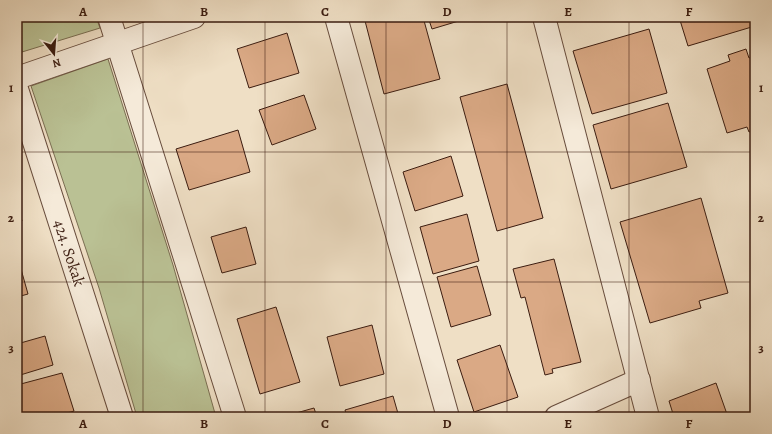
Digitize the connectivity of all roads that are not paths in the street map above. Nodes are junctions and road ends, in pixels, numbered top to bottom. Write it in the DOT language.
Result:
graph roads {
  1 [pos="109,17"];
  2 [pos="194,17"];
  3 [pos="336,17"];
  4 [pos="544,17"];
  5 [pos="118,44"];
  6 [pos="17,78"];
  7 [pos="17,89"];
  8 [pos="639,380"];
  9 [pos="122,417"];
  10 [pos="235,417"];
  11 [pos="448,417"];
  12 [pos="556,417"];
  13 [pos="648,417"];
  1 -- 5 [label="street"];
  2 -- 5 [label="street"];
  3 -- 11 [label="street"];
  4 -- 8 [label="street"];
  5 -- 6 [label="street"];
  5 -- 10 [label="street"];
  7 -- 9 [label="street, 424. Sokak"];
  8 -- 12 [label="street"];
  8 -- 13 [label="street"];
}
